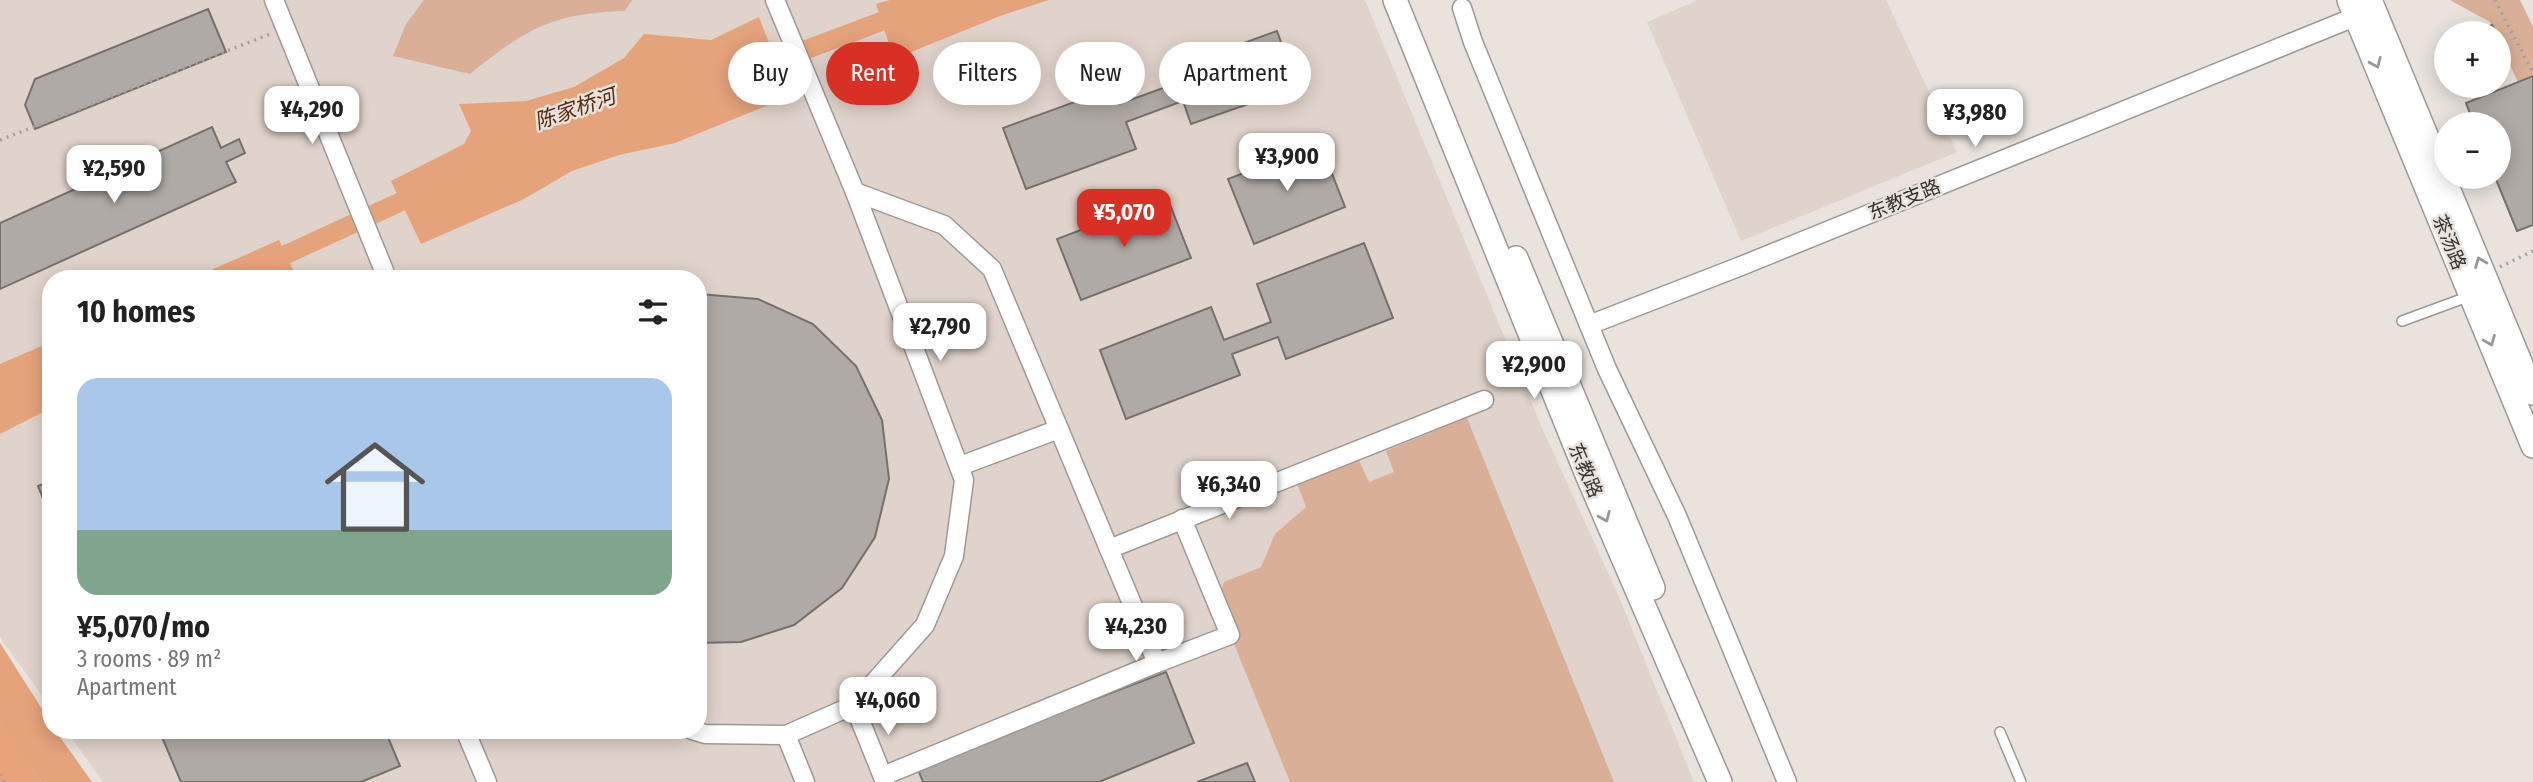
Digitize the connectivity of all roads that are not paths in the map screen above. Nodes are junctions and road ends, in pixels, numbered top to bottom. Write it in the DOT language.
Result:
graph roads {
  1 [pos="274,0"];
  2 [pos="775,0"];
  3 [pos="1395,0"];
  4 [pos="1409,0"];
  5 [pos="2362,6"];
  6 [pos="1462,8"];
  7 [pos="855,192"];
  8 [pos="384,270"];
  9 [pos="2472,295"];
  10 [pos="2402,321"];
  11 [pos="1589,325"];
  12 [pos="2533,393"];
  13 [pos="1484,400"];
  14 [pos="1059,429"];
  15 [pos="2533,446"];
  16 [pos="960,466"];
  17 [pos="1182,519"];
  18 [pos="1109,549"];
  19 [pos="1157,663"];
  20 [pos="854,705"];
  21 [pos="2000,732"];
  22 [pos="707,734"];
  23 [pos="786,735"];
  24 [pos="469,739"];
  25 [pos="884,779"];
  26 [pos="487,782"];
  27 [pos="805,782"];
  28 [pos="1720,782"];
  29 [pos="1733,782"];
  30 [pos="1787,782"];
  31 [pos="2021,782"];
  1 -- 8 [label="street"];
  2 -- 7 [label="street"];
  3 -- 28 [label="street, 东教路, one-way"];
  4 -- 29 [label="street, 东教路"];
  5 -- 9 [label="street, 茶汤路, one-way"];
  5 -- 11 [label="street, 东教支路"];
  12 -- 5 [label="street, 茶汤路, one-way"];
  6 -- 11 [label="street"];
  7 -- 14 [label="street"];
  7 -- 16 [label="street"];
  9 -- 10 [label="lane"];
  9 -- 15 [label="street, 茶汤路, one-way"];
  11 -- 30 [label="street"];
  13 -- 17 [label="street"];
  14 -- 16 [label="street"];
  14 -- 18 [label="street"];
  16 -- 20 [label="street"];
  17 -- 18 [label="street"];
  17 -- 19 [label="street"];
  18 -- 19 [label="street"];
  19 -- 25 [label="street"];
  20 -- 23 [label="street"];
  20 -- 25 [label="street"];
  21 -- 31 [label="lane"];
  22 -- 23 [label="street"];
  23 -- 27 [label="street"];
  24 -- 26 [label="street"];
}
